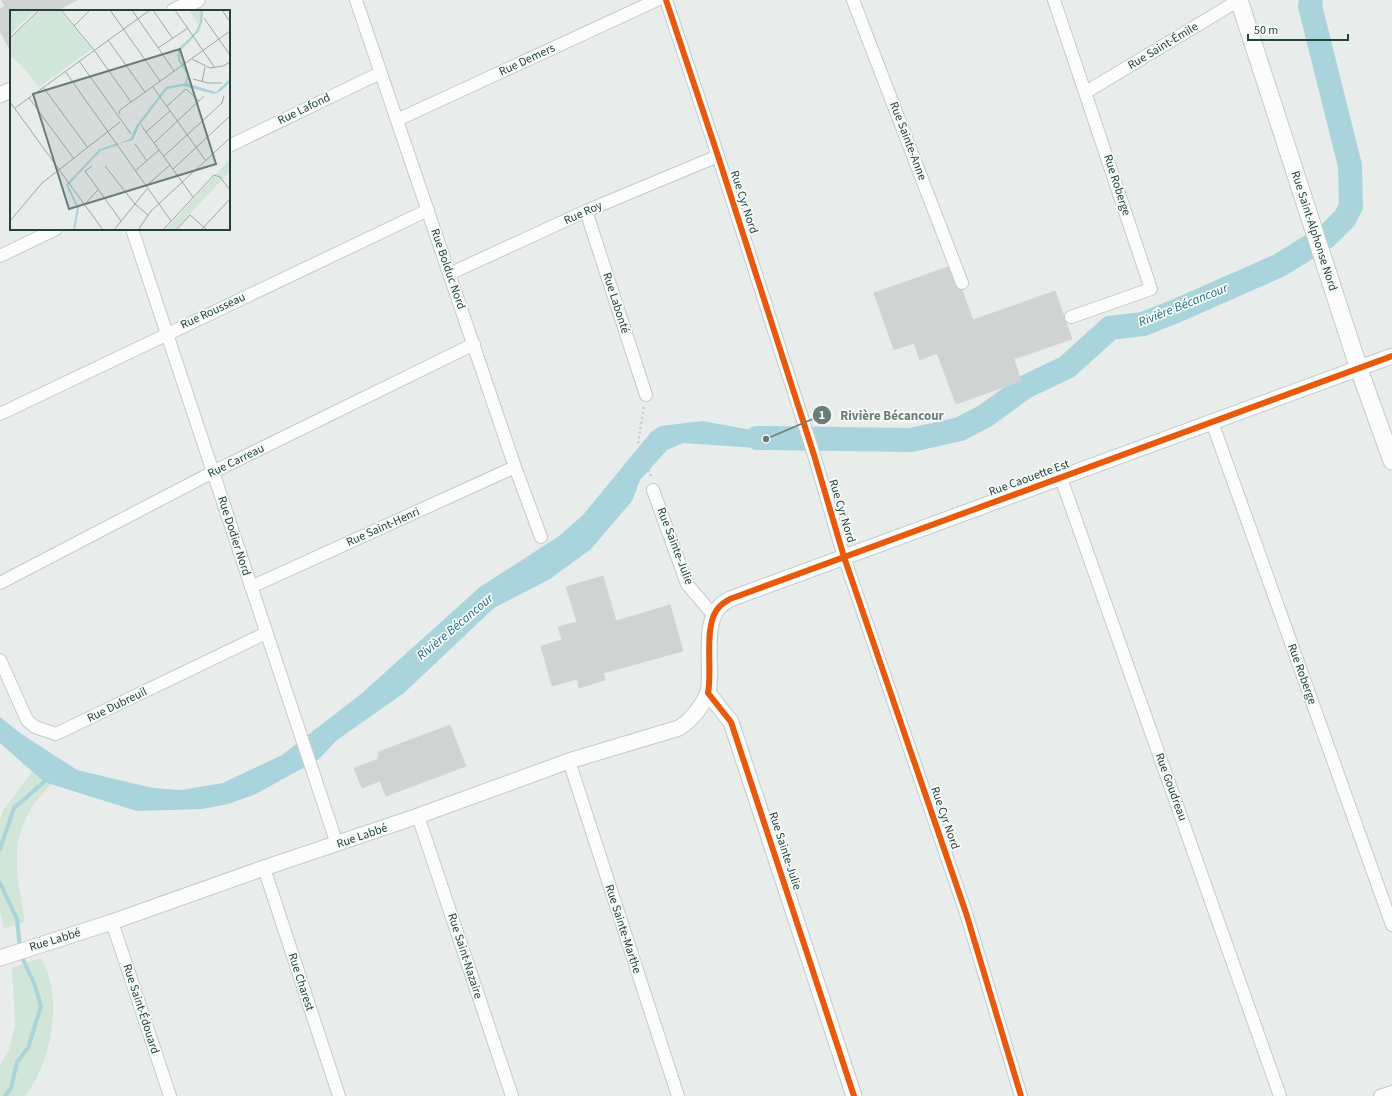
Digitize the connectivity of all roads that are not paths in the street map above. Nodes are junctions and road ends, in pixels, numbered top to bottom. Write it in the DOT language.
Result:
graph roads {
  1 [pos="196,0"];
  2 [pos="356,0"];
  3 [pos="657,0"];
  4 [pos="666,0"];
  5 [pos="853,0"];
  6 [pos="1054,0"];
  7 [pos="1240,0"];
  8 [pos="176,10"];
  9 [pos="380,73"];
  10 [pos="10,90"];
  11 [pos="1086,92"];
  12 [pos="0,95"];
  13 [pos="397,120"];
  14 [pos="230,146"];
  15 [pos="718,156"];
  16 [pos="428,210"];
  17 [pos="586,211"];
  18 [pos="54,230"];
  19 [pos="132,230"];
  20 [pos="0,256"];
  21 [pos="449,274"];
  22 [pos="962,283"];
  23 [pos="1070,317"];
  24 [pos="167,333"];
  25 [pos="474,344"];
  26 [pos="1392,356"];
  27 [pos="1359,369"];
  28 [pos="646,395"];
  29 [pos="0,414"];
  30 [pos="1212,422"];
  31 [pos="1392,461"];
  32 [pos="515,467"];
  33 [pos="213,472"];
  34 [pos="1061,478"];
  35 [pos="653,485"];
  36 [pos="541,538"];
  37 [pos="844,557"];
  38 [pos="0,583"];
  39 [pos="251,586"];
  40 [pos="714,616"];
  41 [pos="266,633"];
  42 [pos="0,660"];
  43 [pos="708,693"];
  44 [pos="569,761"];
  45 [pos="418,816"];
  46 [pos="337,844"];
  47 [pos="264,868"];
  48 [pos="112,922"];
  49 [pos="1392,925"];
  50 [pos="6,956"];
  51 [pos="1392,1092"];
  52 [pos="170,1096"];
  53 [pos="339,1096"];
  54 [pos="512,1096"];
  55 [pos="678,1096"];
  56 [pos="854,1096"];
  57 [pos="1021,1096"];
  58 [pos="1280,1096"];
  59 [pos="1380,1096"];
  1 -- 8 [label="street"];
  2 -- 9 [label="street, Rue Bolduc Nord"];
  3 -- 13 [label="street, Rue Demers"];
  4 -- 15 [label="street, Rue Cyr Nord"];
  5 -- 22 [label="street, Rue Sainte-Anne"];
  6 -- 11 [label="street, Rue Roberge"];
  7 -- 11 [label="street, Rue Saint-Émile"];
  7 -- 27 [label="main road, Rue Saint-Alphonse Nord"];
  9 -- 13 [label="street, Rue Bolduc Nord"];
  9 -- 14 [label="street, Rue Lafond"];
  10 -- 12 [label="street"];
  11 -- 23 [label="street, Rue Roberge"];
  13 -- 16 [label="street, Rue Bolduc Nord"];
  15 -- 17 [label="street, Rue Roy"];
  15 -- 37 [label="street, Rue Cyr Nord"];
  16 -- 21 [label="street, Rue Bolduc Nord"];
  16 -- 24 [label="street, Rue Rousseau"];
  17 -- 21 [label="street, Rue Roy"];
  17 -- 28 [label="street, Rue Labonté"];
  18 -- 20 [label="street"];
  19 -- 24 [label="street, Rue Dodier Nord"];
  21 -- 25 [label="street, Rue Bolduc Nord"];
  24 -- 29 [label="street, Rue Rousseau"];
  24 -- 33 [label="street, Rue Dodier Nord"];
  25 -- 32 [label="street, Rue Bolduc Nord"];
  25 -- 33 [label="street, Rue Carreau"];
  26 -- 27 [label="street, Rue Caouette Est"];
  27 -- 30 [label="street, Rue Caouette Est"];
  27 -- 31 [label="main road, Rue Saint-Alphonse Nord"];
  30 -- 34 [label="street, Rue Caouette Est"];
  30 -- 49 [label="street, Rue Roberge"];
  32 -- 36 [label="street, Rue Bolduc Nord"];
  32 -- 39 [label="street, Rue Saint-Henri"];
  33 -- 38 [label="street, Rue Carreau"];
  33 -- 39 [label="street, Rue Dodier Nord"];
  34 -- 37 [label="street, Rue Caouette Est"];
  34 -- 58 [label="street, Rue Goudreau"];
  35 -- 40 [label="street, Rue Sainte-Julie"];
  37 -- 40 [label="street, Rue Caouette Est"];
  37 -- 57 [label="street, Rue Cyr Nord"];
  39 -- 41 [label="street, Rue Dodier Nord"];
  40 -- 43 [label="street"];
  41 -- 42 [label="street, Rue Dubreuil"];
  41 -- 46 [label="street, Rue Dodier Nord"];
  43 -- 44 [label="street, Rue Labbé"];
  43 -- 56 [label="street, Rue Sainte-Julie"];
  44 -- 45 [label="street, Rue Labbé"];
  44 -- 55 [label="street, Rue Sainte-Marthe"];
  45 -- 46 [label="street, Rue Labbé"];
  45 -- 54 [label="street, Rue Saint-Nazaire"];
  46 -- 47 [label="street, Rue Labbé"];
  47 -- 48 [label="street, Rue Labbé"];
  47 -- 53 [label="street, Rue Charest"];
  48 -- 50 [label="street, Rue Labbé"];
  48 -- 52 [label="street, Rue Saint-Édouard"];
  51 -- 59 [label="street"];
}
